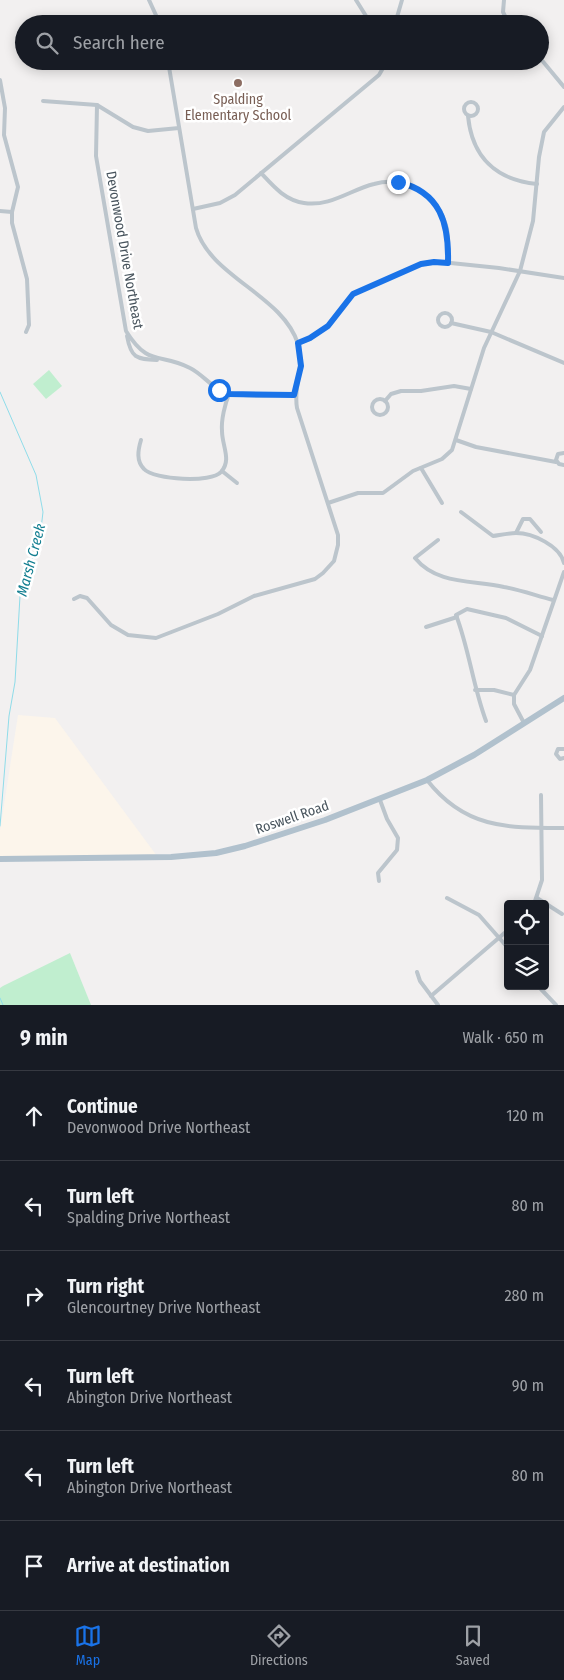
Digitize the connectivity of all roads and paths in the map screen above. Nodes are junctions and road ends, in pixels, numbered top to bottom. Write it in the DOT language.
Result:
graph roads {
  1 [pos="150,0"];
  2 [pos="356,0"];
  3 [pos="402,0"];
  4 [pos="504,0"];
  5 [pos="156,15"];
  6 [pos="365,15"];
  7 [pos="398,15"];
  8 [pos="504,15"];
  9 [pos="549,69"];
  10 [pos="169,70"];
  11 [pos="382,70"];
  12 [pos="0,80"];
  13 [pos="564,87"];
  14 [pos="42,100"];
  15 [pos="97,105"];
  16 [pos="564,107"];
  17 [pos="468,116"];
  18 [pos="179,128"];
  19 [pos="262,173"];
  20 [pos="537,184"];
  21 [pos="193,209"];
  22 [pos="0,211"];
  23 [pos="12,212"];
  24 [pos="448,263"];
  25 [pos="520,271"];
  26 [pos="564,278"];
  27 [pos="451,322"];
  28 [pos="126,331"];
  29 [pos="26,332"];
  30 [pos="491,332"];
  31 [pos="298,343"];
  32 [pos="162,361"];
  33 [pos="564,363"];
  34 [pos="471,389"];
  35 [pos="229,394"];
  36 [pos="294,395"];
  37 [pos="384,401"];
  38 [pos="141,440"];
  39 [pos="456,440"];
  40 [pos="564,453"];
  41 [pos="556,462"];
  42 [pos="564,465"];
  43 [pos="421,468"];
  44 [pos="222,471"];
  45 [pos="237,482"];
  46 [pos="328,503"];
  47 [pos="442,503"];
  48 [pos="461,512"];
  49 [pos="541,532"];
  50 [pos="516,533"];
  51 [pos="438,540"];
  52 [pos="564,563"];
  53 [pos="564,572"];
  54 [pos="74,599"];
  55 [pos="553,600"];
  56 [pos="457,617"];
  57 [pos="426,627"];
  58 [pos="542,636"];
  59 [pos="475,690"];
  60 [pos="514,695"];
  61 [pos="564,698"];
  62 [pos="486,721"];
  63 [pos="524,723"];
  64 [pos="564,749"];
  65 [pos="564,758"];
  66 [pos="427,780"];
  67 [pos="541,794"];
  68 [pos="380,800"];
  69 [pos="541,828"];
  70 [pos="564,828"];
  71 [pos="0,859"];
  72 [pos="378,881"];
  73 [pos="447,898"];
  74 [pos="537,898"];
  75 [pos="562,914"];
  76 [pos="504,933"];
  77 [pos="499,937"];
  78 [pos="506,945"];
  79 [pos="417,972"];
  80 [pos="542,990"];
  81 [pos="431,996"];
  82 [pos="438,1005"];
  83 [pos="556,1005"];
  1 -- 5 [label="street"];
  2 -- 6 [label="street"];
  3 -- 7 [label="street"];
  4 -- 8 [label="street"];
  9 -- 13 [label="street"];
  10 -- 18 [label="street"];
  11 -- 19 [label="street"];
  12 -- 23 [label="street"];
  14 -- 15 [label="street"];
  15 -- 18 [label="street"];
  15 -- 28 [label="street, Devonwood Drive Northeast"];
  16 -- 20 [label="street"];
  17 -- 20 [label="street"];
  18 -- 21 [label="street"];
  19 -- 21 [label="street"];
  19 -- 24 [label="street"];
  20 -- 25 [label="street"];
  21 -- 31 [label="street"];
  22 -- 23 [label="street"];
  23 -- 29 [label="street"];
  24 -- 25 [label="street"];
  24 -- 31 [label="street"];
  25 -- 26 [label="street"];
  25 -- 30 [label="street"];
  27 -- 30 [label="street"];
  28 -- 32 [label="street, Devonwood Drive Northeast"];
  28 -- 32 [label="street"];
  30 -- 33 [label="street"];
  30 -- 34 [label="street"];
  31 -- 36 [label="street"];
  32 -- 35 [label="street, Devonwood Drive Northeast"];
  34 -- 37 [label="street"];
  34 -- 39 [label="street"];
  35 -- 36 [label="street, Devonwood Drive Northeast"];
  35 -- 44 [label="street"];
  36 -- 46 [label="street"];
  37 -- 37 [label="street"];
  38 -- 44 [label="street"];
  39 -- 41 [label="street"];
  39 -- 43 [label="street"];
  40 -- 41 [label="street"];
  41 -- 42 [label="street"];
  43 -- 46 [label="street"];
  43 -- 47 [label="street"];
  44 -- 45 [label="street"];
  46 -- 54 [label="street"];
  48 -- 50 [label="street"];
  49 -- 50 [label="street"];
  50 -- 52 [label="street"];
  51 -- 55 [label="street"];
  53 -- 55 [label="street"];
  55 -- 58 [label="street"];
  56 -- 57 [label="street"];
  56 -- 58 [label="street"];
  56 -- 59 [label="street"];
  58 -- 60 [label="street"];
  59 -- 60 [label="street"];
  59 -- 62 [label="street"];
  60 -- 63 [label="street"];
  61 -- 63 [label="main road, Roswell Road"];
  63 -- 66 [label="main road, Roswell Road"];
  64 -- 65 [label="street"];
  66 -- 68 [label="main road, Roswell Road"];
  66 -- 69 [label="street"];
  67 -- 69 [label="street"];
  68 -- 71 [label="main road, Roswell Road"];
  68 -- 72 [label="street"];
  69 -- 70 [label="street"];
  69 -- 74 [label="street"];
  73 -- 77 [label="street"];
  74 -- 75 [label="street"];
  76 -- 77 [label="street"];
  77 -- 78 [label="street"];
  77 -- 81 [label="street"];
  79 -- 81 [label="street"];
  80 -- 83 [label="street"];
  81 -- 82 [label="street"];
}
